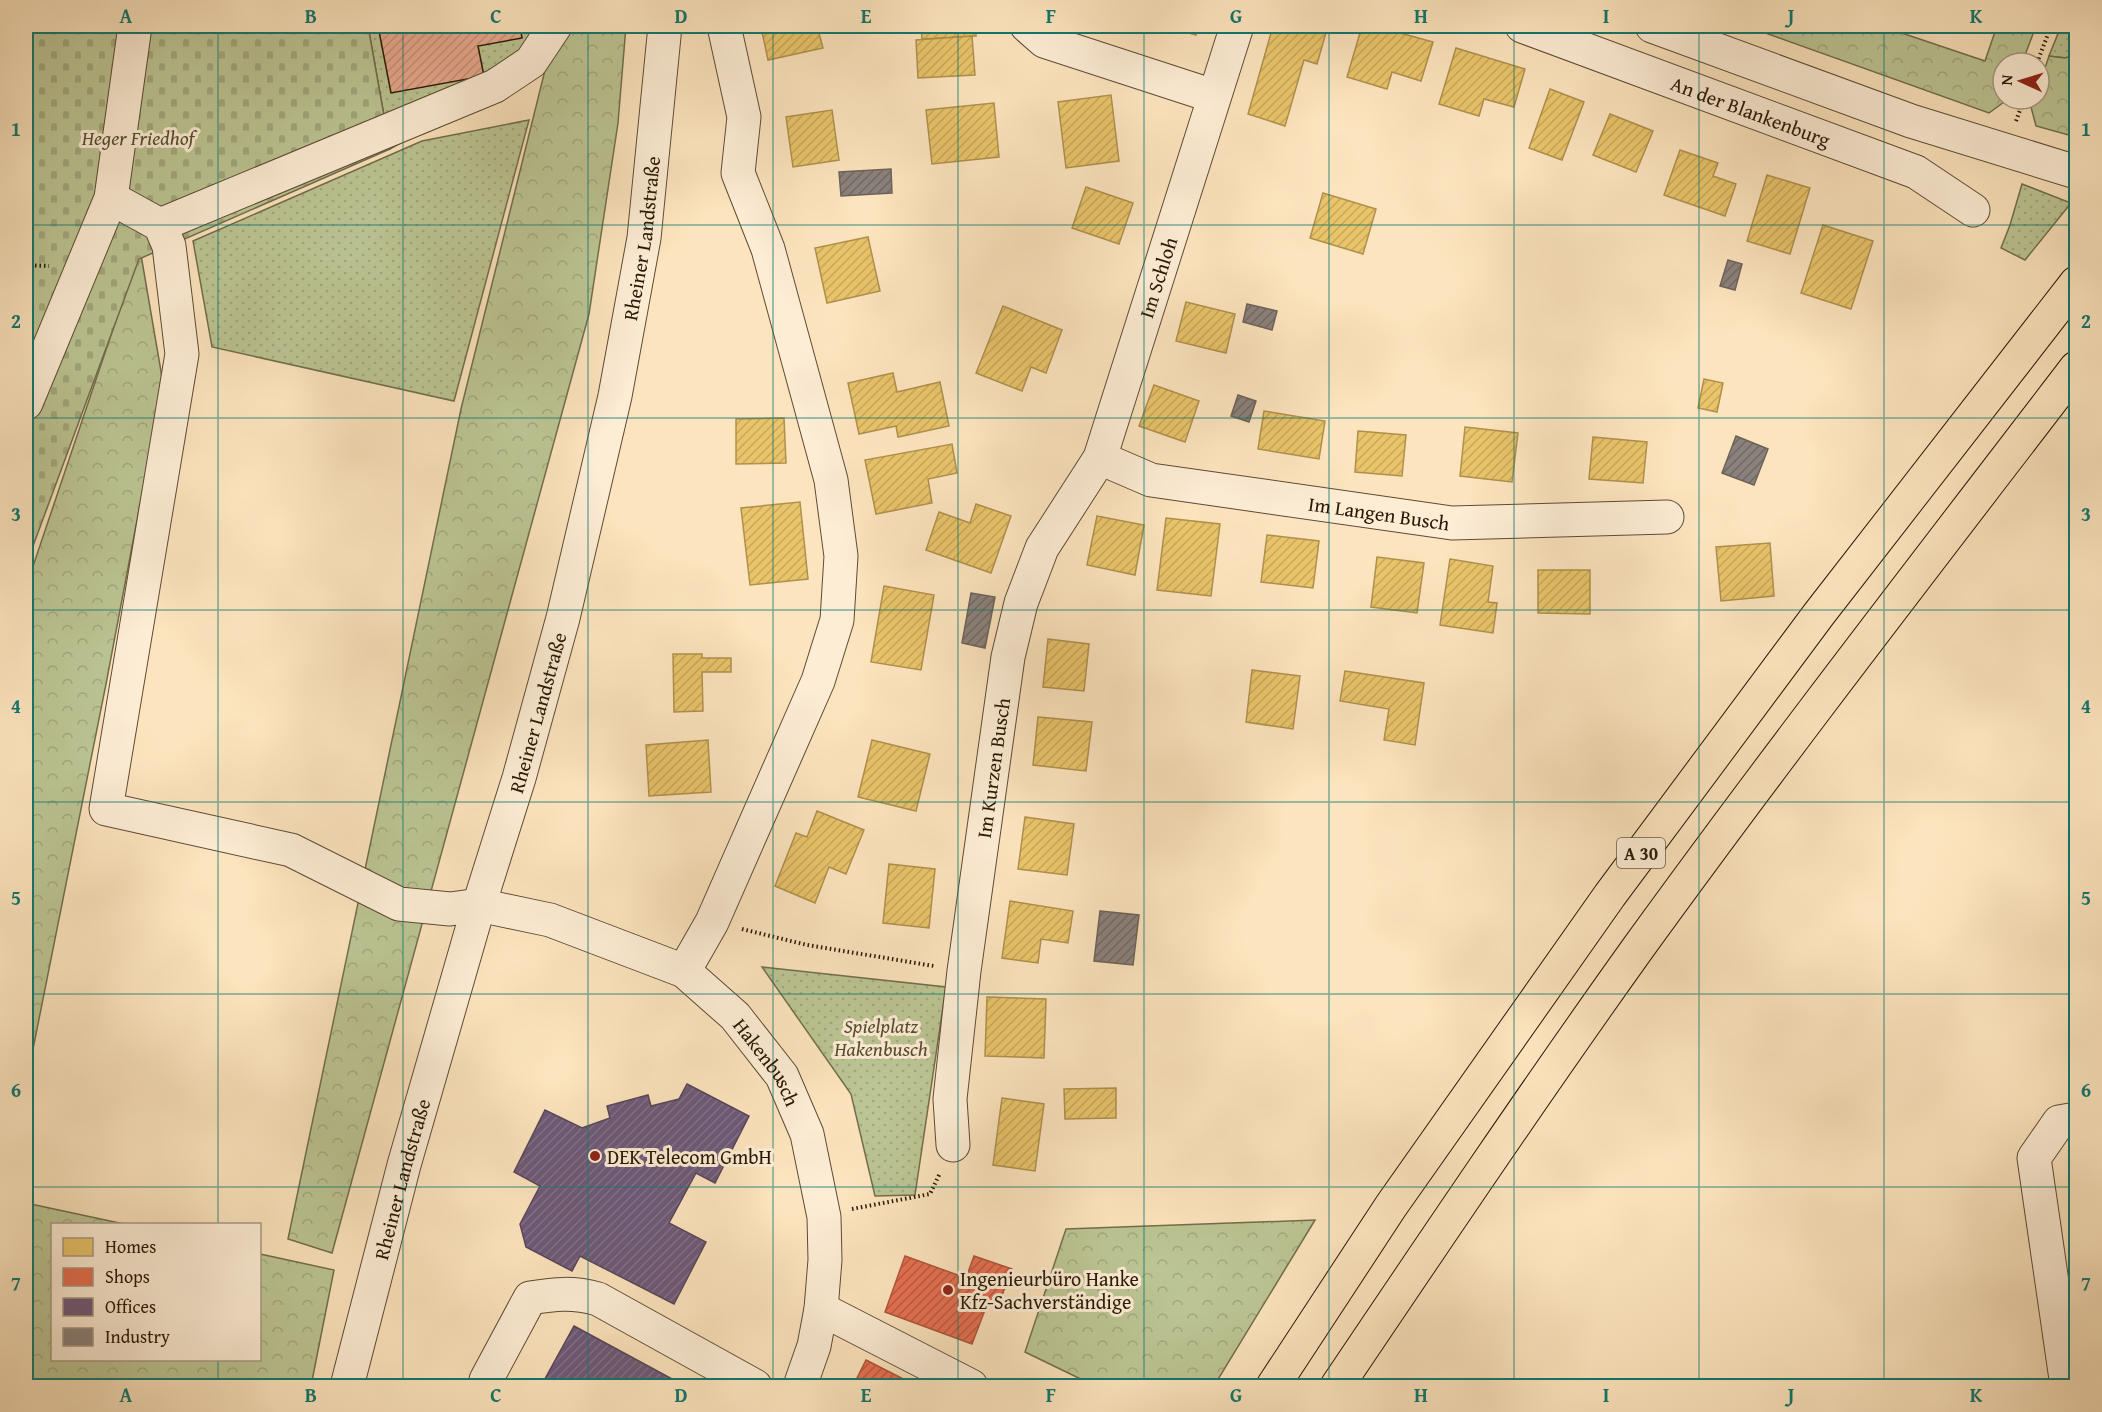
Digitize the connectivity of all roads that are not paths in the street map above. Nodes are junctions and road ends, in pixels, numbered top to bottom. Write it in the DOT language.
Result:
graph roads {
  1 [pos="135,26"];
  2 [pos="555,26"];
  3 [pos="665,26"];
  4 [pos="724,26"];
  5 [pos="1027,26"];
  6 [pos="1237,26"];
  7 [pos="1522,26"];
  8 [pos="1652,26"];
  9 [pos="1213,96"];
  10 [pos="2076,171"];
  11 [pos="111,198"];
  12 [pos="1973,210"];
  13 [pos="160,225"];
  14 [pos="2076,283"];
  15 [pos="2076,368"];
  16 [pos="26,403"];
  17 [pos="1100,458"];
  18 [pos="1667,517"];
  19 [pos="479,905"];
  20 [pos="684,971"];
  21 [pos="2076,1119"];
  22 [pos="953,1145"];
  23 [pos="820,1309"];
  24 [pos="486,1380"];
  25 [pos="347,1386"];
  26 [pos="756,1386"];
  27 [pos="800,1386"];
  28 [pos="971,1386"];
  29 [pos="1273,1386"];
  30 [pos="1337,1386"];
  31 [pos="2067,1386"];
  1 -- 11 [label="street"];
  2 -- 13 [label="street"];
  3 -- 19 [label="street, Rheiner Landstraße"];
  4 -- 20 [label="street"];
  5 -- 9 [label="street"];
  6 -- 9 [label="street, Im Schloh"];
  7 -- 12 [label="street, An der Blankenburg"];
  8 -- 10 [label="street"];
  9 -- 17 [label="street, Im Schloh"];
  11 -- 13 [label="street"];
  11 -- 16 [label="street"];
  13 -- 19 [label="street, Hakenbusch"];
  14 -- 29 [label="highway, A 30"];
  15 -- 30 [label="highway, A 30"];
  17 -- 18 [label="street, Im Langen Busch"];
  17 -- 22 [label="street, Im Kurzen Busch"];
  19 -- 20 [label="street, Hakenbusch"];
  19 -- 25 [label="street, Rheiner Landstraße"];
  20 -- 23 [label="street, Hakenbusch"];
  21 -- 31 [label="street"];
  23 -- 27 [label="street, Hakenbusch"];
  23 -- 28 [label="street"];
  24 -- 26 [label="street"];
}
